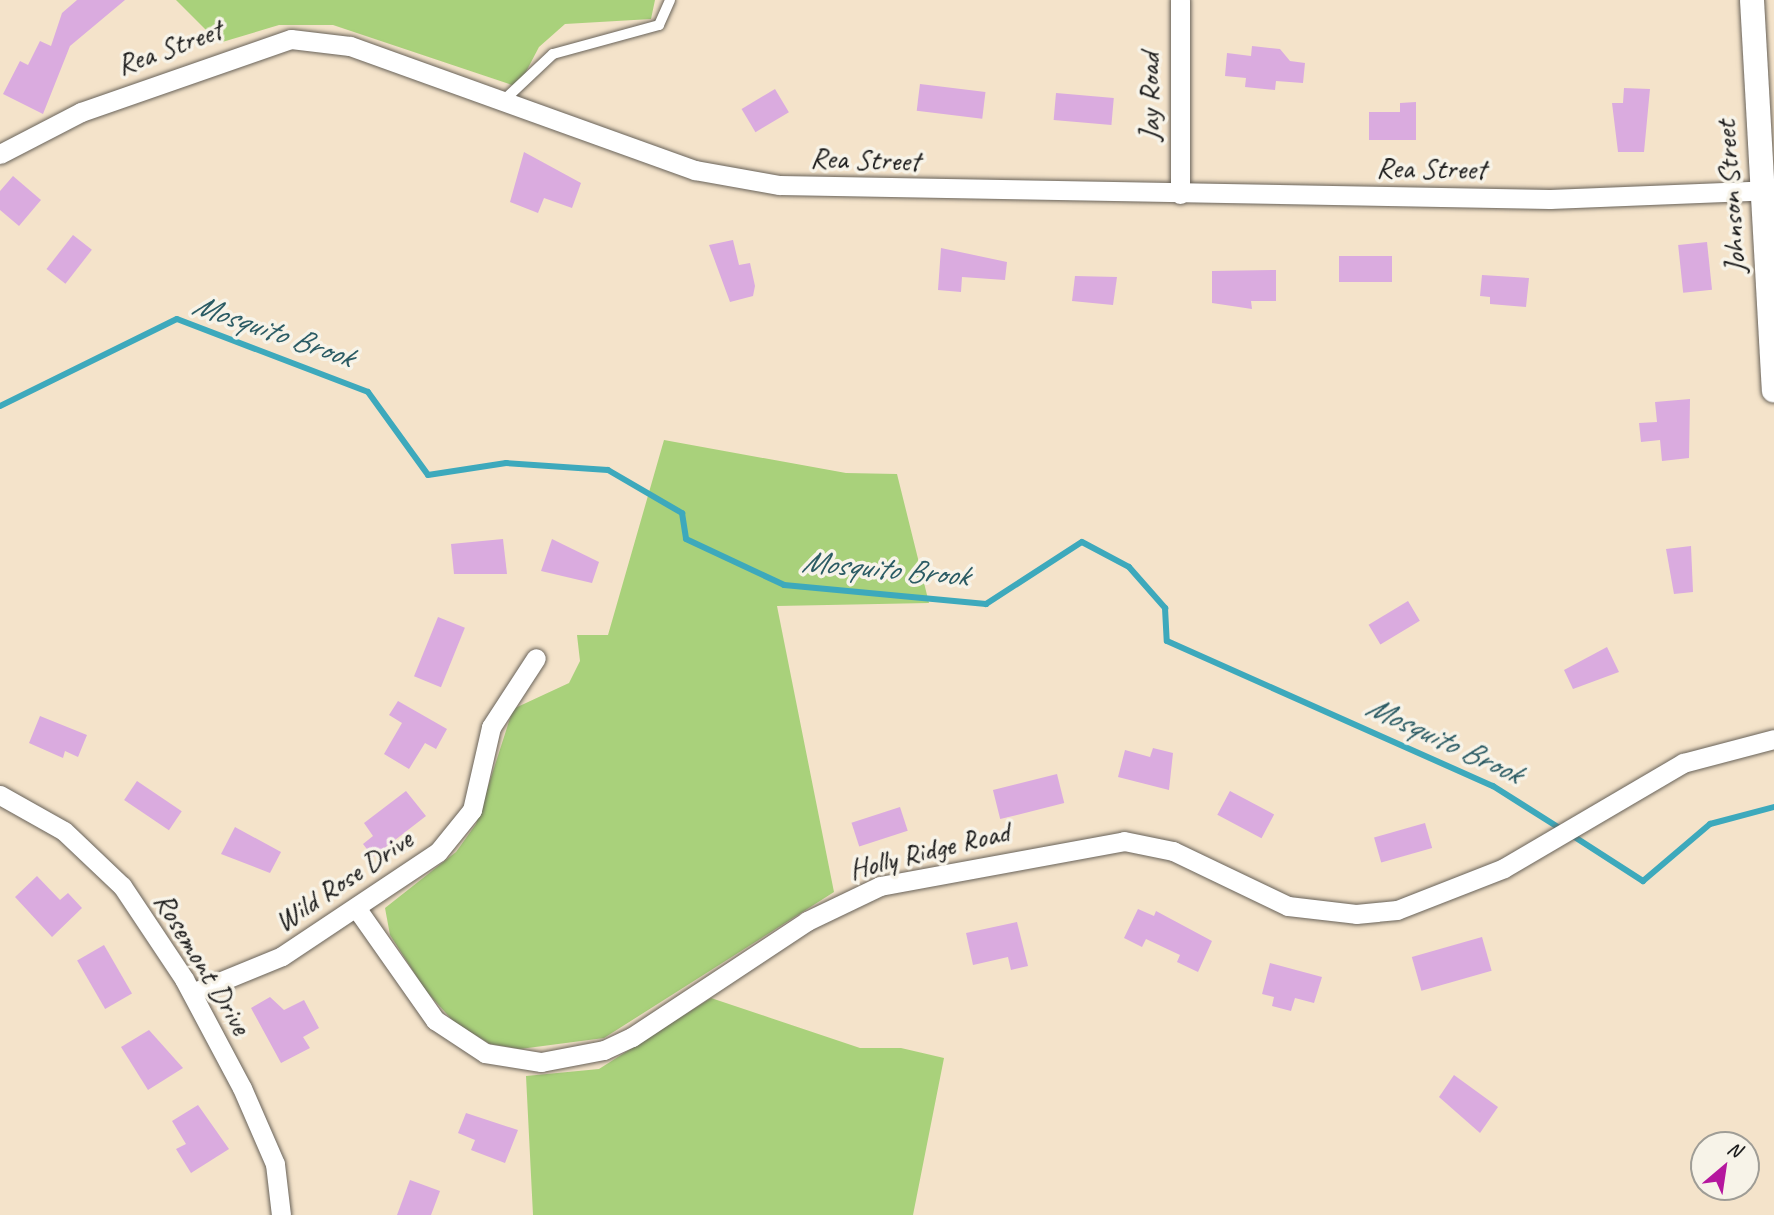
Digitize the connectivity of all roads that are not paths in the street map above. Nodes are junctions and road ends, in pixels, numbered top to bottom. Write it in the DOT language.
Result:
graph roads {
  1 [pos="670,0"];
  2 [pos="1180,0"];
  3 [pos="1752,0"];
  4 [pos="502,102"];
  5 [pos="0,153"];
  6 [pos="1767,190"];
  7 [pos="1180,194"];
  8 [pos="1774,390"];
  9 [pos="536,658"];
  10 [pos="1774,739"];
  11 [pos="0,795"];
  12 [pos="357,909"];
  13 [pos="192,993"];
  14 [pos="281,1215"];
  1 -- 4 [label="lane"];
  2 -- 7 [label="street, Jay Road"];
  3 -- 6 [label="street, Johnson Street"];
  4 -- 5 [label="street, Rea Street"];
  4 -- 7 [label="street, Rea Street"];
  6 -- 7 [label="street, Rea Street"];
  6 -- 8 [label="street, Johnson Street"];
  9 -- 12 [label="street, Wild Rose Drive"];
  10 -- 12 [label="street, Holly Ridge Road"];
  11 -- 13 [label="street, Rosemont Drive"];
  12 -- 13 [label="street, Wild Rose Drive"];
  13 -- 14 [label="street, Rosemont Drive"];
}
